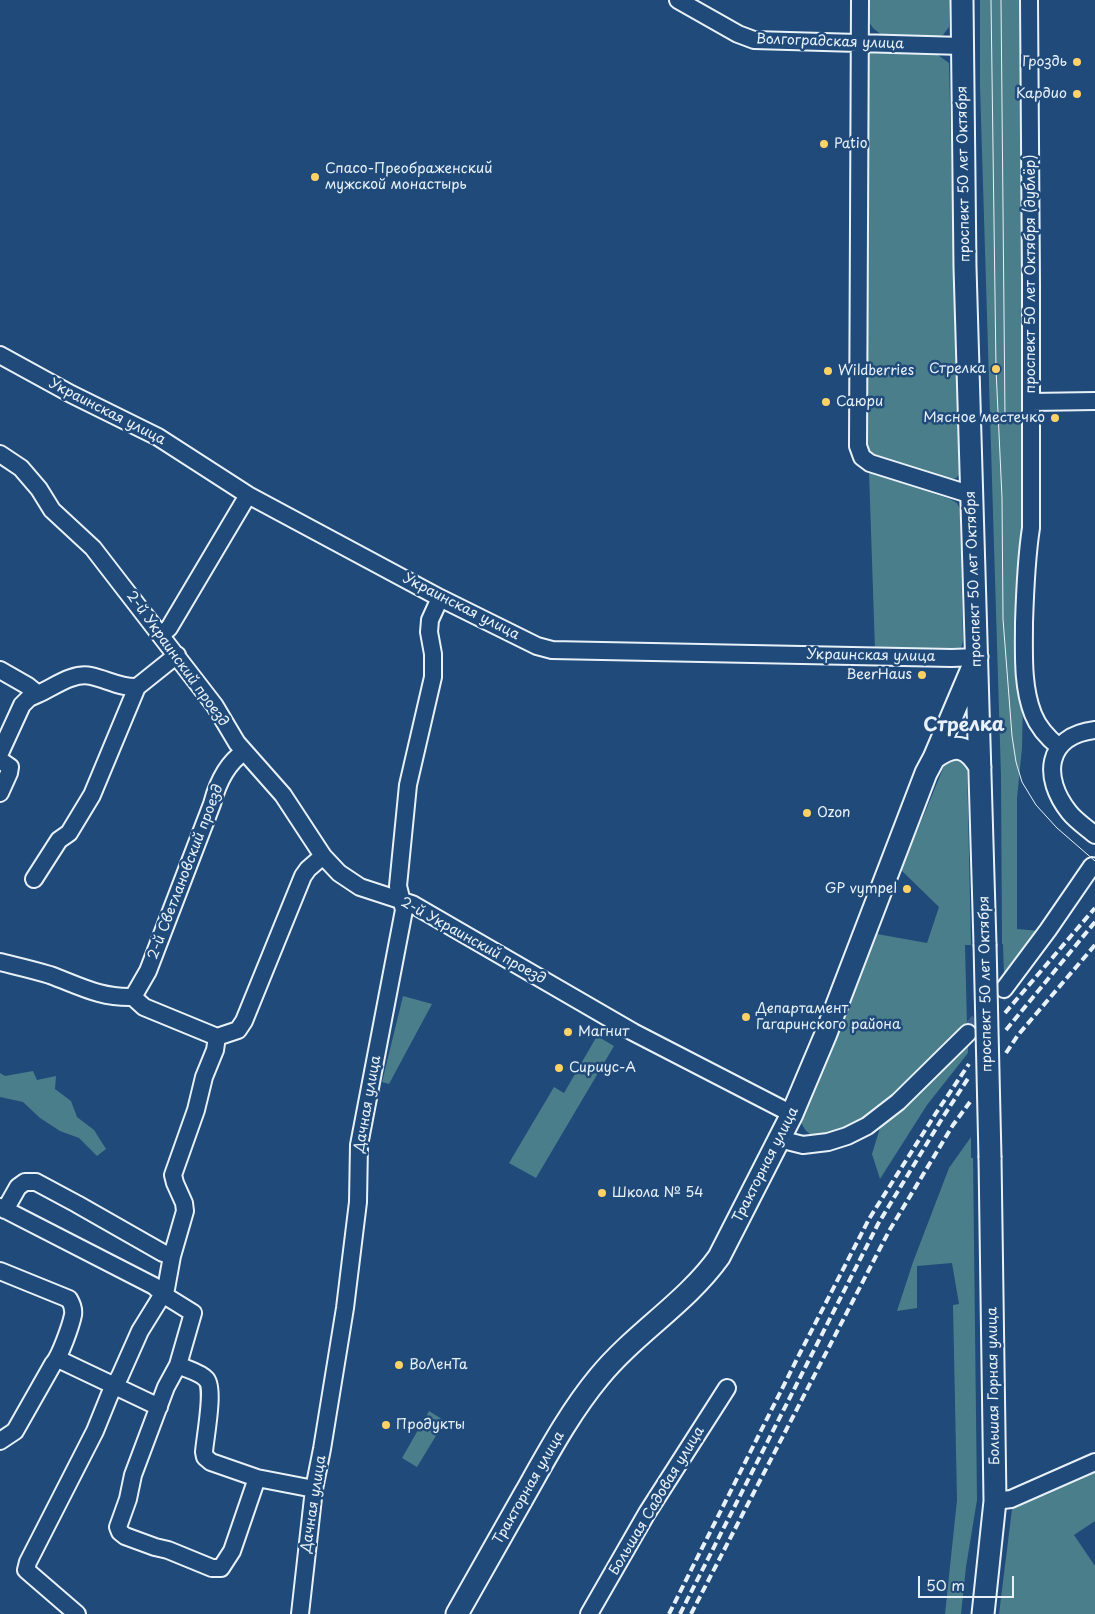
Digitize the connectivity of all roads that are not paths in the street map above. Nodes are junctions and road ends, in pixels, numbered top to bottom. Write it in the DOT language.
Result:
graph roads {
  1 [pos="678,0"];
  2 [pos="860,0"];
  3 [pos="962,0"];
  4 [pos="1029,0"];
  5 [pos="860,43"];
  6 [pos="962,46"];
  7 [pos="0,355"];
  8 [pos="1095,401"];
  9 [pos="1031,402"];
  10 [pos="0,454"];
  11 [pos="248,495"];
  12 [pos="972,495"];
  13 [pos="440,598"];
  14 [pos="161,635"];
  15 [pos="177,655"];
  16 [pos="977,657"];
  17 [pos="0,670"];
  18 [pos="137,687"];
  19 [pos="38,694"];
  20 [pos="1095,730"];
  21 [pos="1059,747"];
  22 [pos="244,752"];
  23 [pos="0,753"];
  24 [pos="934,758"];
  25 [pos="0,760"];
  26 [pos="980,767"];
  27 [pos="0,793"];
  28 [pos="1095,835"];
  29 [pos="323,856"];
  30 [pos="1092,866"];
  31 [pos="34,879"];
  32 [pos="402,900"];
  33 [pos="0,962"];
  34 [pos="1004,988"];
  35 [pos="133,997"];
  36 [pos="968,1033"];
  37 [pos="217,1037"];
  38 [pos="792,1114"];
  39 [pos="779,1139"];
  40 [pos="990,1158"];
  41 [pos="3,1208"];
  42 [pos="172,1256"];
  43 [pos="0,1271"];
  44 [pos="164,1295"];
  45 [pos="58,1358"];
  46 [pos="178,1365"];
  47 [pos="115,1386"];
  48 [pos="726,1388"];
  49 [pos="159,1406"];
  50 [pos="0,1441"];
  51 [pos="1095,1462"];
  52 [pos="257,1478"];
  53 [pos="314,1489"];
  54 [pos="995,1501"];
  55 [pos="77,1614"];
  56 [pos="300,1614"];
  57 [pos="456,1614"];
  58 [pos="589,1614"];
  59 [pos="983,1614"];
  1 -- 5 [label="street, Волгоградская улица"];
  2 -- 5 [label="street"];
  3 -- 6 [label="main road, проспект 50 лет Октября"];
  4 -- 9 [label="street, проспект 50 лет Октября (дублёр)"];
  5 -- 6 [label="street, Волгоградская улица"];
  5 -- 12 [label="street"];
  6 -- 12 [label="main road, проспект 50 лет Октября"];
  7 -- 11 [label="street, Украинская улица"];
  8 -- 9 [label="street"];
  9 -- 21 [label="street, проспект 50 лет Октября (дублёр)"];
  10 -- 14 [label="street, 2-й Украинский проезд"];
  11 -- 13 [label="street, Украинская улица"];
  11 -- 14 [label="street"];
  12 -- 16 [label="main road, проспект 50 лет Октября"];
  13 -- 16 [label="street, Украинская улица"];
  13 -- 32 [label="street, Дачная улица"];
  14 -- 15 [label="street, 2-й Украинский проезд"];
  15 -- 18 [label="street"];
  15 -- 22 [label="street, 2-й Украинский проезд"];
  16 -- 24 [label="main road, Тракторная улица"];
  16 -- 26 [label="main road, проспект 50 лет Октября"];
  17 -- 19 [label="street"];
  18 -- 19 [label="street"];
  18 -- 31 [label="street"];
  19 -- 23 [label="street"];
  20 -- 21 [label="street"];
  21 -- 28 [label="street"];
  22 -- 29 [label="street, 2-й Украинский проезд"];
  22 -- 35 [label="street, 2-й Светлановский проезд"];
  24 -- 26 [label="main road"];
  24 -- 38 [label="main road, Тракторная улица"];
  25 -- 27 [label="street"];
  26 -- 40 [label="main road, проспект 50 лет Октября, bridge"];
  29 -- 32 [label="street, 2-й Украинский проезд"];
  29 -- 37 [label="street"];
  30 -- 34 [label="street"];
  32 -- 38 [label="street, 2-й Украинский проезд"];
  32 -- 53 [label="street, Дачная улица"];
  33 -- 35 [label="street"];
  35 -- 37 [label="street"];
  36 -- 39 [label="street"];
  37 -- 42 [label="street"];
  38 -- 39 [label="main road, Тракторная улица"];
  39 -- 57 [label="main road, Тракторная улица"];
  40 -- 54 [label="main road, Большая Горная улица"];
  41 -- 42 [label="street"];
  41 -- 44 [label="street"];
  42 -- 44 [label="street"];
  43 -- 45 [label="street"];
  44 -- 46 [label="street"];
  44 -- 47 [label="street"];
  45 -- 47 [label="street"];
  45 -- 50 [label="street"];
  46 -- 49 [label="street"];
  46 -- 52 [label="street"];
  47 -- 49 [label="street"];
  47 -- 55 [label="street"];
  48 -- 58 [label="street, Большая Садовая улица"];
  49 -- 52 [label="street"];
  51 -- 54 [label="street"];
  52 -- 53 [label="street"];
  53 -- 56 [label="street, Дачная улица"];
  54 -- 59 [label="main road, Большая Горная улица"];
}
